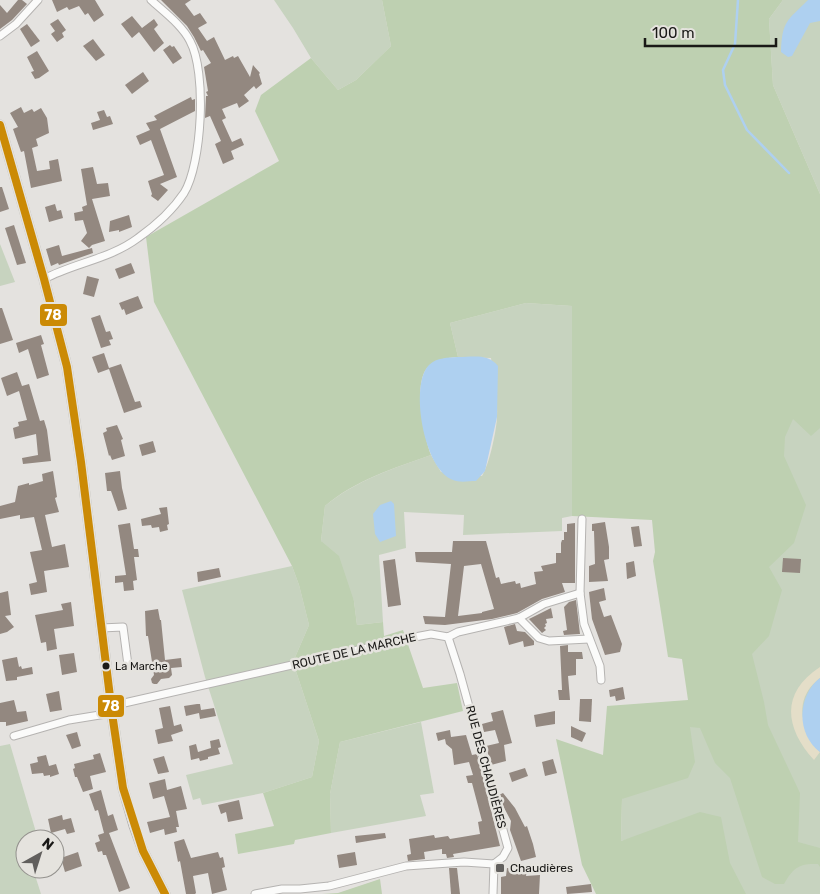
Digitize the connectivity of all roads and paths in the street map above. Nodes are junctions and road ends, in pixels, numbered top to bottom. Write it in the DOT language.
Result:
graph roads {
  1 [pos="38,0"];
  2 [pos="151,0"];
  3 [pos="0,36"];
  4 [pos="0,125"];
  5 [pos="44,279"];
  6 [pos="582,518"];
  7 [pos="580,593"];
  8 [pos="519,618"];
  9 [pos="101,628"];
  10 [pos="448,637"];
  11 [pos="589,639"];
  12 [pos="128,665"];
  13 [pos="601,680"];
  14 [pos="112,709"];
  15 [pos="14,736"];
  16 [pos="494,864"];
  17 [pos="165,894"];
  18 [pos="255,894"];
  19 [pos="494,894"];
  1 -- 3 [label="street"];
  2 -- 5 [label="street"];
  4 -- 5 [label="street"];
  5 -- 9 [label="street"];
  6 -- 7 [label="street"];
  7 -- 8 [label="street, ROUTE DE LA MARCHE"];
  7 -- 11 [label="street"];
  8 -- 10 [label="street, ROUTE DE LA MARCHE"];
  8 -- 11 [label="street"];
  9 -- 12 [label="street"];
  9 -- 14 [label="street"];
  10 -- 14 [label="street, ROUTE DE LA MARCHE"];
  10 -- 16 [label="street, RUE DES CHAUDIÈRES"];
  11 -- 13 [label="street"];
  14 -- 15 [label="street, ROUTE DE LA MARCHE"];
  14 -- 17 [label="street"];
  16 -- 18 [label="street"];
  16 -- 19 [label="street"];
}
